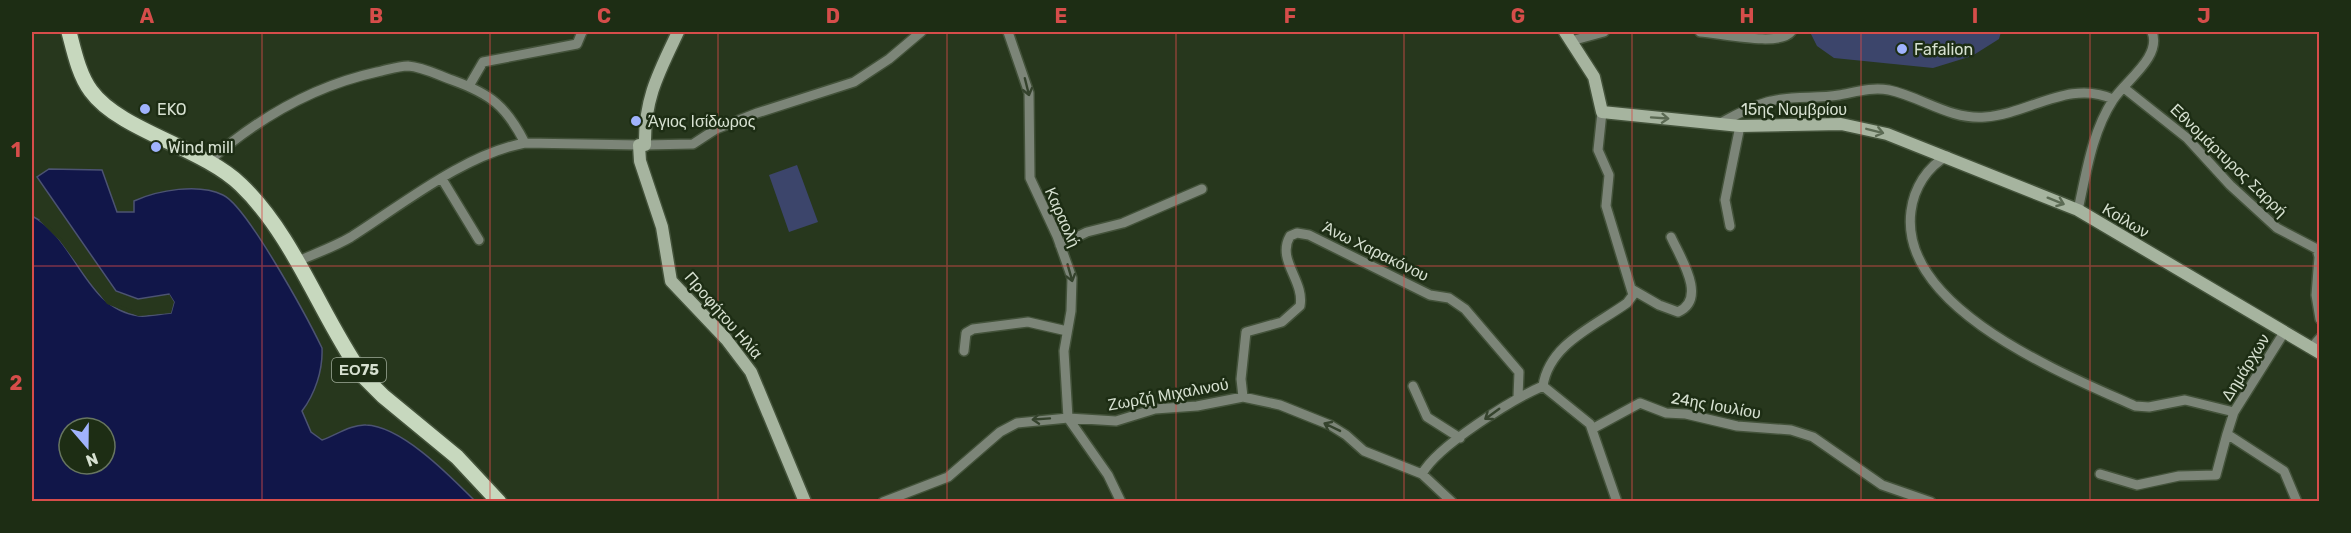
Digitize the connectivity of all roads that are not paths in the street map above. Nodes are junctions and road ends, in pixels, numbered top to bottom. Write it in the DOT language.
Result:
graph roads {
  1 [pos="69,32"];
  2 [pos="582,32"];
  3 [pos="678,32"];
  4 [pos="921,32"];
  5 [pos="1008,32"];
  6 [pos="1604,32"];
  7 [pos="1701,32"];
  8 [pos="1791,32"];
  9 [pos="2152,32"];
  10 [pos="1568,36"];
  11 [pos="469,86"];
  12 [pos="2124,88"];
  13 [pos="2114,99"];
  14 [pos="1602,112"];
  15 [pos="1720,123"];
  16 [pos="1740,126"];
  17 [pos="525,143"];
  18 [pos="642,145"];
  19 [pos="1947,156"];
  20 [pos="208,161"];
  21 [pos="442,179"];
  22 [pos="1202,189"];
  23 [pos="259,206"];
  24 [pos="2078,210"];
  25 [pos="1730,226"];
  26 [pos="1671,237"];
  27 [pos="479,240"];
  28 [pos="1060,244"];
  29 [pos="296,262"];
  30 [pos="2318,282"];
  31 [pos="1633,290"];
  32 [pos="2319,319"];
  33 [pos="1067,331"];
  34 [pos="2285,331"];
  35 [pos="2317,346"];
  36 [pos="964,351"];
  37 [pos="1413,386"];
  38 [pos="1543,386"];
  39 [pos="1243,397"];
  40 [pos="1518,397"];
  41 [pos="2232,416"];
  42 [pos="1068,418"];
  43 [pos="1592,429"];
  44 [pos="2227,434"];
  45 [pos="1460,438"];
  46 [pos="1422,474"];
  47 [pos="2100,474"];
  48 [pos="490,501"];
  49 [pos="499,501"];
  50 [pos="805,501"];
  51 [pos="883,501"];
  52 [pos="1121,501"];
  53 [pos="1452,501"];
  54 [pos="1617,501"];
  55 [pos="1931,501"];
  56 [pos="2297,501"];
  1 -- 20 [label="main road, ΕΟ75"];
  2 -- 11 [label="street"];
  3 -- 18 [label="main road, Προφήτου Ηλία"];
  4 -- 18 [label="street"];
  5 -- 28 [label="street, Καραολή, one-way"];
  6 -- 10 [label="street"];
  7 -- 8 [label="street"];
  9 -- 12 [label="street, Κοίλων"];
  10 -- 14 [label="main road"];
  11 -- 17 [label="street"];
  11 -- 20 [label="street"];
  12 -- 13 [label="street, Κοίλων"];
  12 -- 30 [label="street, Εθνομάρτυρος Σαρρή"];
  13 -- 15 [label="street"];
  13 -- 24 [label="street, Κοίλων"];
  14 -- 15 [label="main road, 15ης Νομβρίου, one-way"];
  14 -- 31 [label="street"];
  15 -- 16 [label="main road, 15ης Νομβρίου"];
  16 -- 19 [label="main road, 15ης Νομβρίου, one-way"];
  16 -- 25 [label="street"];
  17 -- 18 [label="street"];
  17 -- 21 [label="street"];
  18 -- 50 [label="main road, Προφήτου Ηλία"];
  19 -- 24 [label="main road, 15ης Νομβρίου, one-way"];
  19 -- 41 [label="street"];
  20 -- 23 [label="main road, ΕΟ75"];
  21 -- 27 [label="street"];
  21 -- 29 [label="street"];
  22 -- 28 [label="street"];
  23 -- 29 [label="main road, ΕΟ75"];
  23 -- 48 [label="main road, ΕΟ75"];
  24 -- 34 [label="main road, Κοίλων"];
  26 -- 31 [label="street"];
  28 -- 33 [label="street, Καραολή, one-way"];
  29 -- 49 [label="main road, ΕΟ75"];
  30 -- 32 [label="street"];
  31 -- 38 [label="street"];
  33 -- 36 [label="street"];
  33 -- 42 [label="street, Καραολή"];
  34 -- 35 [label="main road, Κοίλων"];
  34 -- 41 [label="street, Δημάρχων"];
  37 -- 45 [label="street"];
  38 -- 40 [label="street"];
  38 -- 43 [label="street"];
  39 -- 40 [label="street, Άνω Χαρακόνου"];
  39 -- 42 [label="street, Ζωρζή Μιχαλινού"];
  46 -- 39 [label="street, Ζωρζή Μιχαλινού, one-way"];
  40 -- 45 [label="street, one-way"];
  41 -- 44 [label="street"];
  42 -- 51 [label="street, Ζωρζή Μιχαλινού, one-way"];
  42 -- 52 [label="street"];
  43 -- 54 [label="street"];
  43 -- 55 [label="street, 24ης Ιουλίου"];
  44 -- 47 [label="street"];
  44 -- 56 [label="street"];
  45 -- 46 [label="street"];
  46 -- 53 [label="street"];
}
